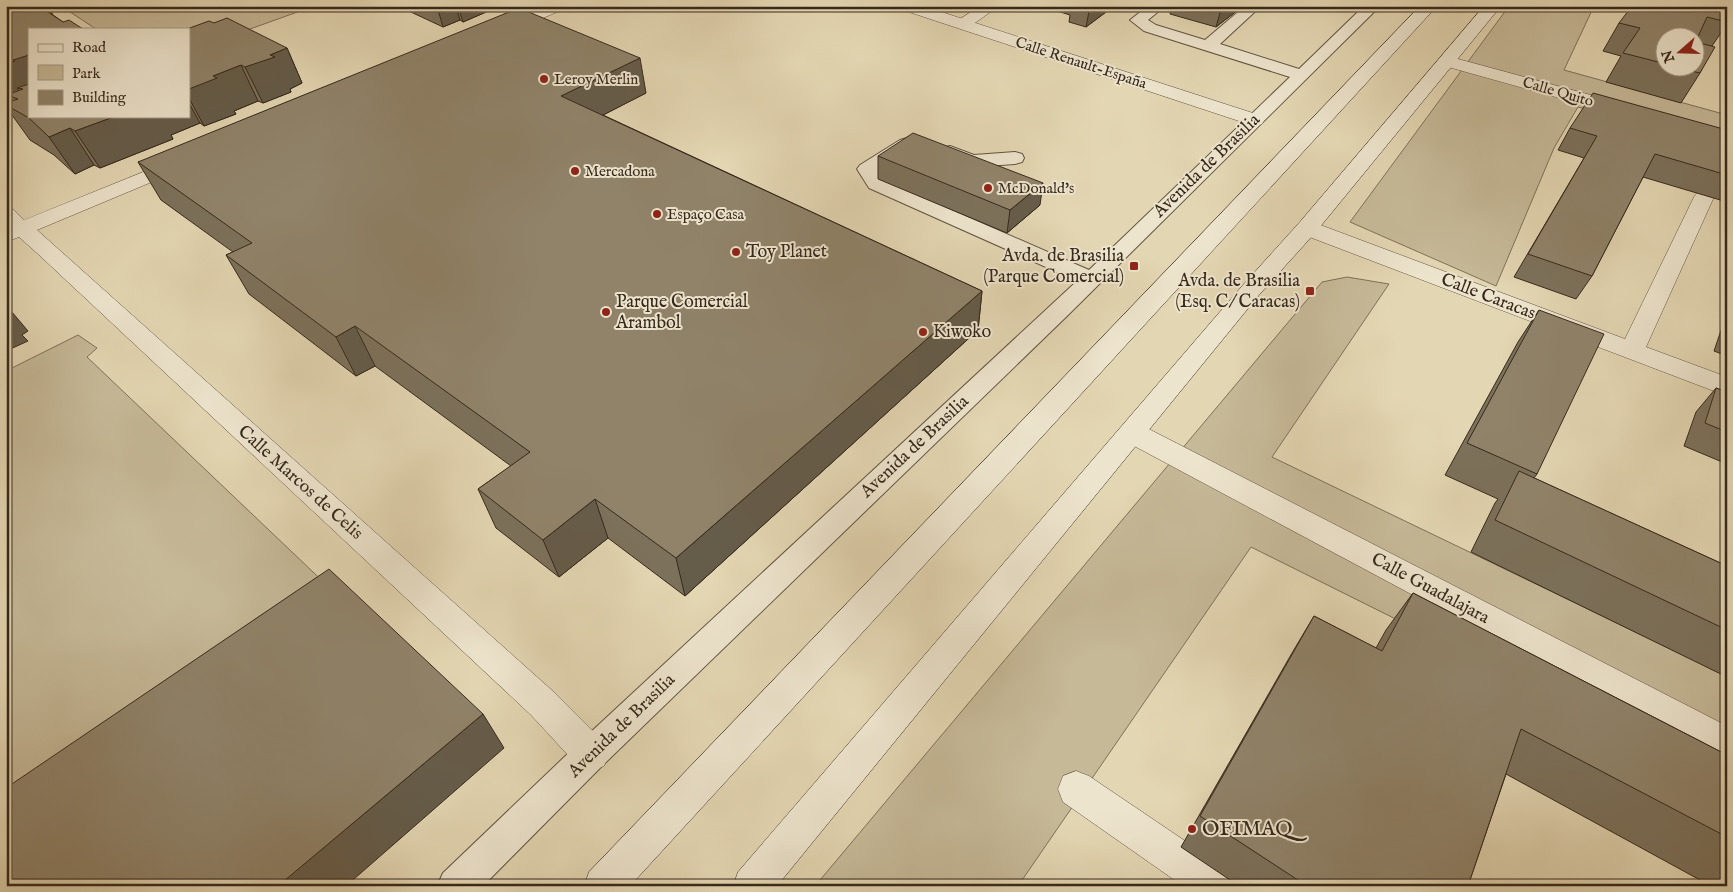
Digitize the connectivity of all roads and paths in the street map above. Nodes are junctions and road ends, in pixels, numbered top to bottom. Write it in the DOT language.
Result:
graph roads {
  1 [pos="558,6"];
  2 [pos="906,6"];
  3 [pos="991,6"];
  4 [pos="1158,6"];
  5 [pos="1254,6"];
  6 [pos="1429,6"];
  7 [pos="1493,6"];
  8 [pos="1363,9"];
  9 [pos="962,24"];
  10 [pos="486,36"];
  11 [pos="1208,46"];
  12 [pos="1448,60"];
  13 [pos="1302,75"];
  14 [pos="1636,114"];
  15 [pos="1255,120"];
  16 [pos="201,154"];
  17 [pos="1014,158"];
  18 [pos="1704,197"];
  19 [pos="11,226"];
  20 [pos="1307,228"];
  21 [pos="1092,279"];
  22 [pos="1632,351"];
  23 [pos="1727,387"];
  24 [pos="1133,433"];
  25 [pos="1727,744"];
  26 [pos="591,754"];
  27 [pos="1076,789"];
  28 [pos="456,886"];
  29 [pos="603,886"];
  30 [pos="752,886"];
  31 [pos="1217,886"];
  1 -- 10 [label="street"];
  2 -- 9 [label="street, Calle Renault-España"];
  3 -- 9 [label="street"];
  4 -- 11 [label="lane"];
  5 -- 11 [label="lane"];
  6 -- 29 [label="street"];
  7 -- 12 [label="street"];
  8 -- 13 [label="lane, Avenida de Brasilia"];
  9 -- 15 [label="street, Calle Renault-España"];
  11 -- 13 [label="lane"];
  12 -- 14 [label="street, Calle Quito"];
  12 -- 20 [label="street"];
  13 -- 15 [label="lane, Avenida de Brasilia"];
  15 -- 21 [label="lane, Avenida de Brasilia"];
  16 -- 19 [label="street"];
  17 -- 21 [label="lane"];
  18 -- 22 [label="street"];
  19 -- 26 [label="street, Calle Marcos de Celis"];
  20 -- 22 [label="street, Calle Caracas"];
  20 -- 24 [label="street"];
  21 -- 26 [label="lane, Avenida de Brasilia"];
  22 -- 23 [label="street, Calle Caracas"];
  24 -- 25 [label="street, Calle Guadalajara"];
  24 -- 30 [label="street"];
  26 -- 28 [label="lane, Avenida de Brasilia"];
  27 -- 31 [label="street"];
}
